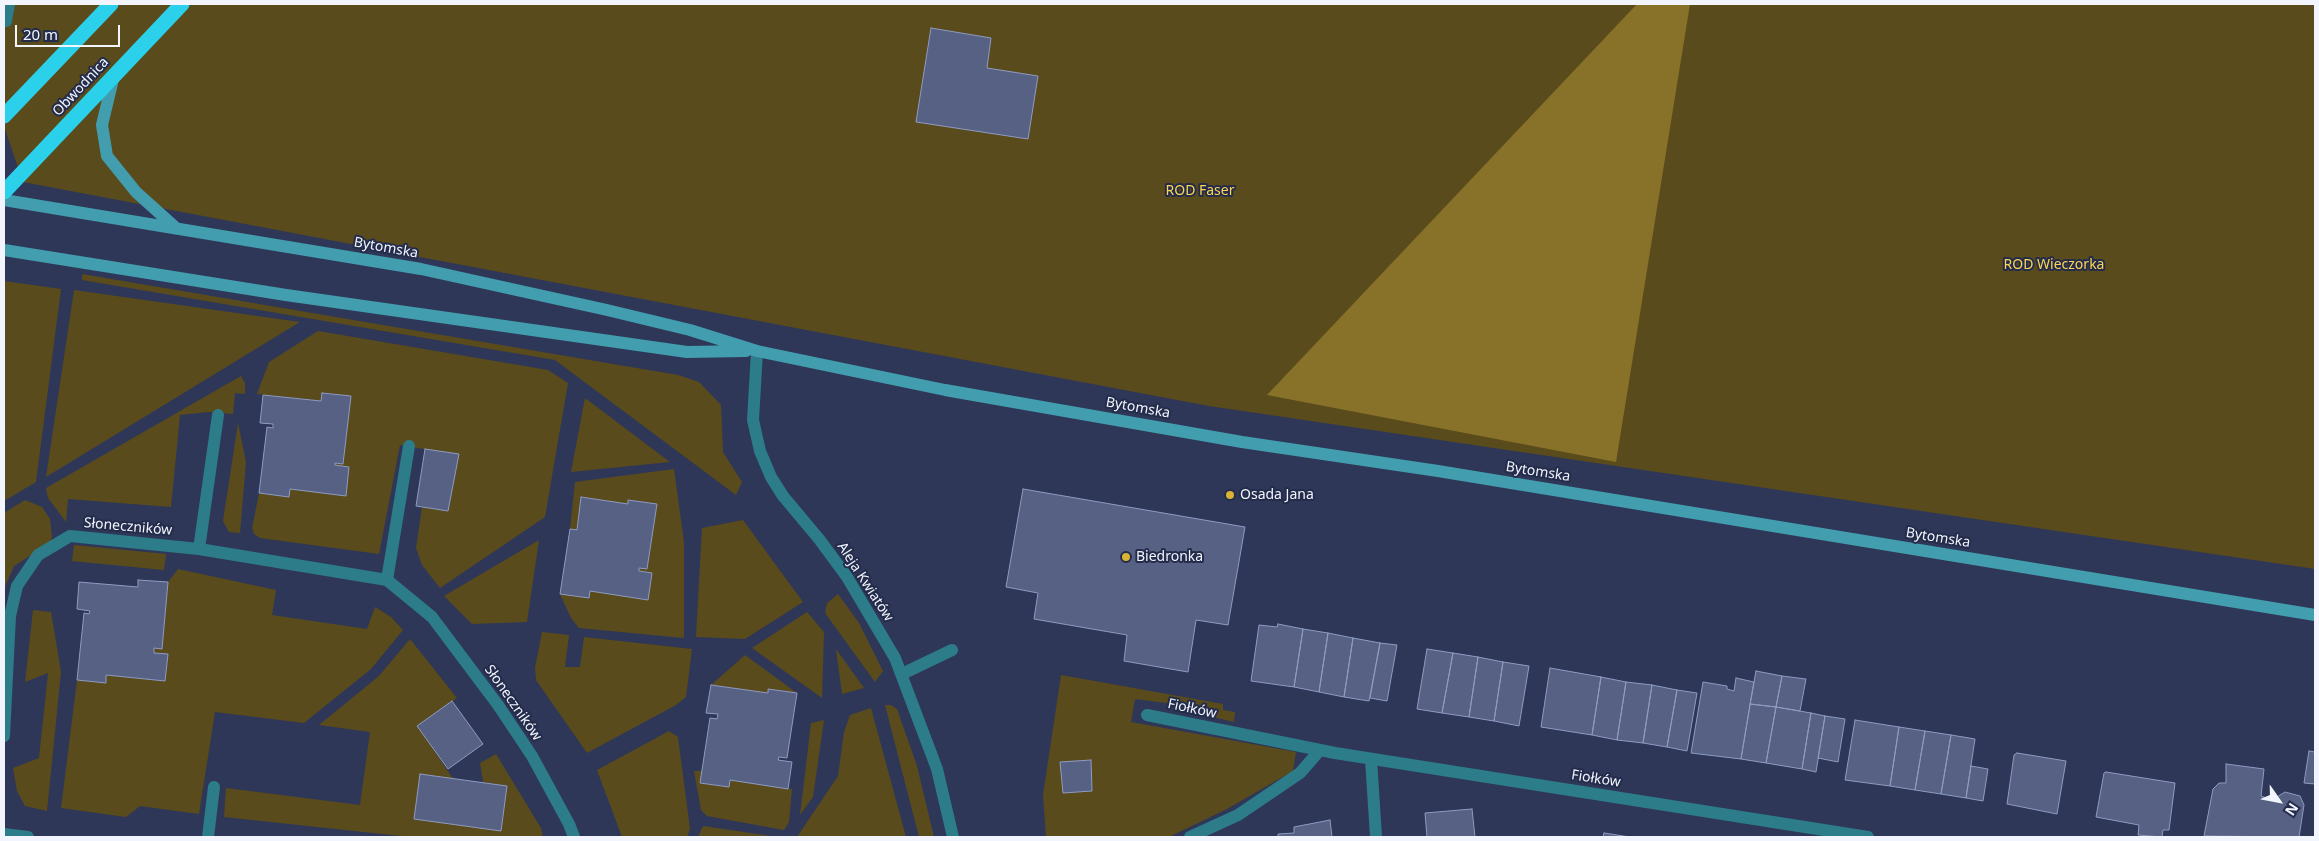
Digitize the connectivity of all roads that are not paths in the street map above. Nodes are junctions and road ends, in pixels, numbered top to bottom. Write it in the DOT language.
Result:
graph roads {
  1 [pos="9,4"];
  2 [pos="112,4"];
  3 [pos="182,4"];
  4 [pos="4,21"];
  5 [pos="114,75"];
  6 [pos="4,116"];
  7 [pos="4,192"];
  8 [pos="4,200"];
  9 [pos="176,228"];
  10 [pos="4,250"];
  11 [pos="757,351"];
  12 [pos="218,415"];
  13 [pos="408,446"];
  14 [pos="199,549"];
  15 [pos="387,580"];
  16 [pos="2315,615"];
  17 [pos="952,650"];
  18 [pos="902,674"];
  19 [pos="1147,715"];
  20 [pos="4,736"];
  21 [pos="1320,750"];
  22 [pos="1371,759"];
  23 [pos="214,787"];
  24 [pos="4,834"];
  25 [pos="28,837"];
  26 [pos="208,837"];
  27 [pos="574,837"];
  28 [pos="952,837"];
  29 [pos="1190,837"];
  30 [pos="1376,837"];
  31 [pos="1868,837"];
  1 -- 4 [label="street"];
  2 -- 6 [label="highway"];
  3 -- 5 [label="highway, Obwodnica"];
  5 -- 7 [label="highway, Obwodnica"];
  5 -- 9 [label="street"];
  8 -- 9 [label="street, Bytomska"];
  9 -- 11 [label="street, Bytomska"];
  10 -- 11 [label="street, Bytomska"];
  11 -- 16 [label="street, Bytomska"];
  11 -- 18 [label="street, Aleja Kwiatów"];
  12 -- 14 [label="street"];
  13 -- 15 [label="street"];
  14 -- 15 [label="street, Słoneczników"];
  14 -- 20 [label="street, Słoneczników"];
  15 -- 27 [label="street, Słoneczników"];
  17 -- 18 [label="street"];
  18 -- 28 [label="street, Aleja Kwiatów"];
  19 -- 21 [label="street, Fiołków"];
  21 -- 22 [label="street, Fiołków"];
  21 -- 29 [label="street"];
  22 -- 30 [label="street"];
  22 -- 31 [label="street, Fiołków"];
  23 -- 26 [label="street"];
  24 -- 25 [label="street"];
}
